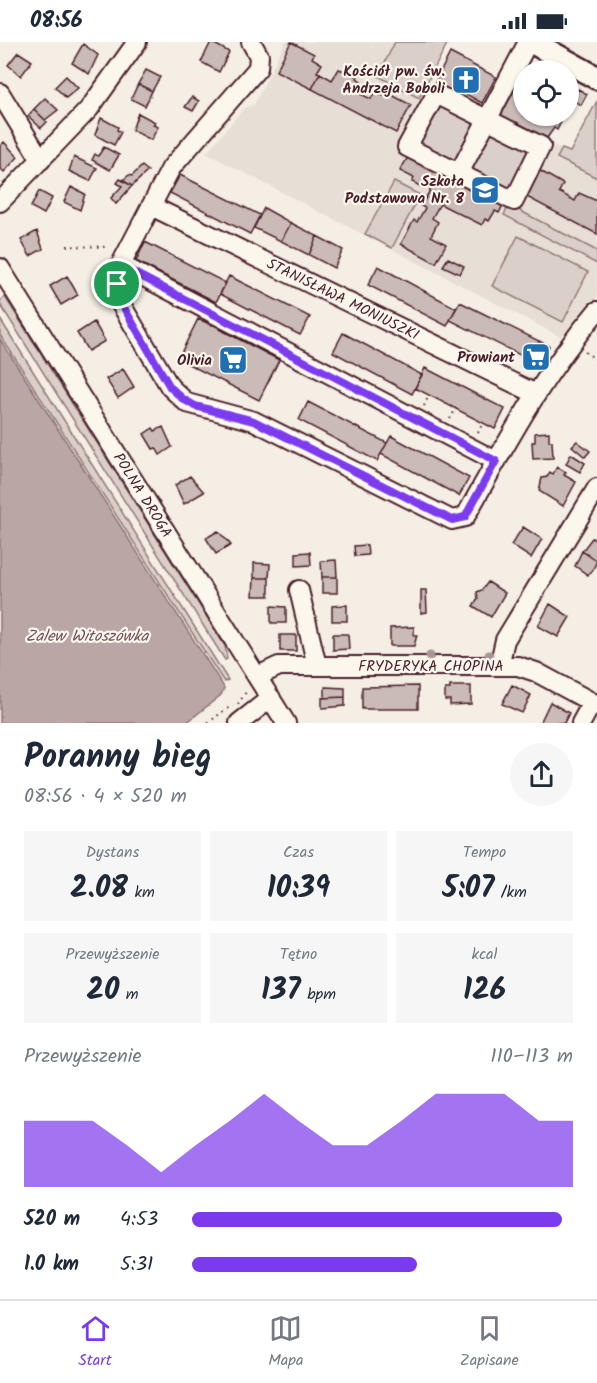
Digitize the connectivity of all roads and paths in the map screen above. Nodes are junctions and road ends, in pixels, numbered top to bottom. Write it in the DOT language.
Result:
graph roads {
  1 [pos="137,42"];
  2 [pos="530,42"];
  3 [pos="255,49"];
  4 [pos="597,78"];
  5 [pos="0,93"];
  6 [pos="487,119"];
  7 [pos="41,160"];
  8 [pos="459,173"];
  9 [pos="0,202"];
  10 [pos="151,206"];
  11 [pos="67,246"];
  12 [pos="109,247"];
  13 [pos="121,266"];
  14 [pos="0,268"];
  15 [pos="597,311"];
  16 [pos="534,393"];
  17 [pos="429,395"];
  18 [pos="456,408"];
  19 [pos="420,412"];
  20 [pos="483,423"];
  21 [pos="446,426"];
  22 [pos="474,440"];
  23 [pos="496,461"];
  24 [pos="597,488"];
  25 [pos="299,590"];
  26 [pos="317,666"];
  27 [pos="499,666"];
  28 [pos="253,682"];
  29 [pos="271,698"];
  30 [pos="595,704"];
  31 [pos="208,723"];
  32 [pos="239,723"];
  33 [pos="286,723"];
  34 [pos="581,723"];
  1 -- 7 [label="street"];
  2 -- 4 [label="main road"];
  2 -- 6 [label="street"];
  3 -- 10 [label="street"];
  5 -- 7 [label="street"];
  6 -- 8 [label="street"];
  6 -- 8 [label="street"];
  6 -- 8 [label="street"];
  7 -- 9 [label="street"];
  10 -- 13 [label="street"];
  10 -- 16 [label="street, STANISŁAWA MONIUSZKI"];
  11 -- 12 [label="path"];
  13 -- 23 [label="street"];
  13 -- 23 [label="street"];
  14 -- 28 [label="street, POLNA DROGA"];
  15 -- 16 [label="street"];
  16 -- 23 [label="street"];
  17 -- 19 [label="path"];
  18 -- 21 [label="path"];
  20 -- 22 [label="path"];
  24 -- 27 [label="street"];
  25 -- 26 [label="street"];
  26 -- 27 [label="street, FRYDERYKA CHOPINA"];
  26 -- 28 [label="street, FRYDERYKA CHOPINA"];
  27 -- 30 [label="street, FRYDERYKA CHOPINA"];
  28 -- 29 [label="street, POLNA DROGA"];
  28 -- 31 [label="path"];
  29 -- 32 [label="street"];
  29 -- 33 [label="street, POLNA DROGA"];
  30 -- 34 [label="street"];
}
